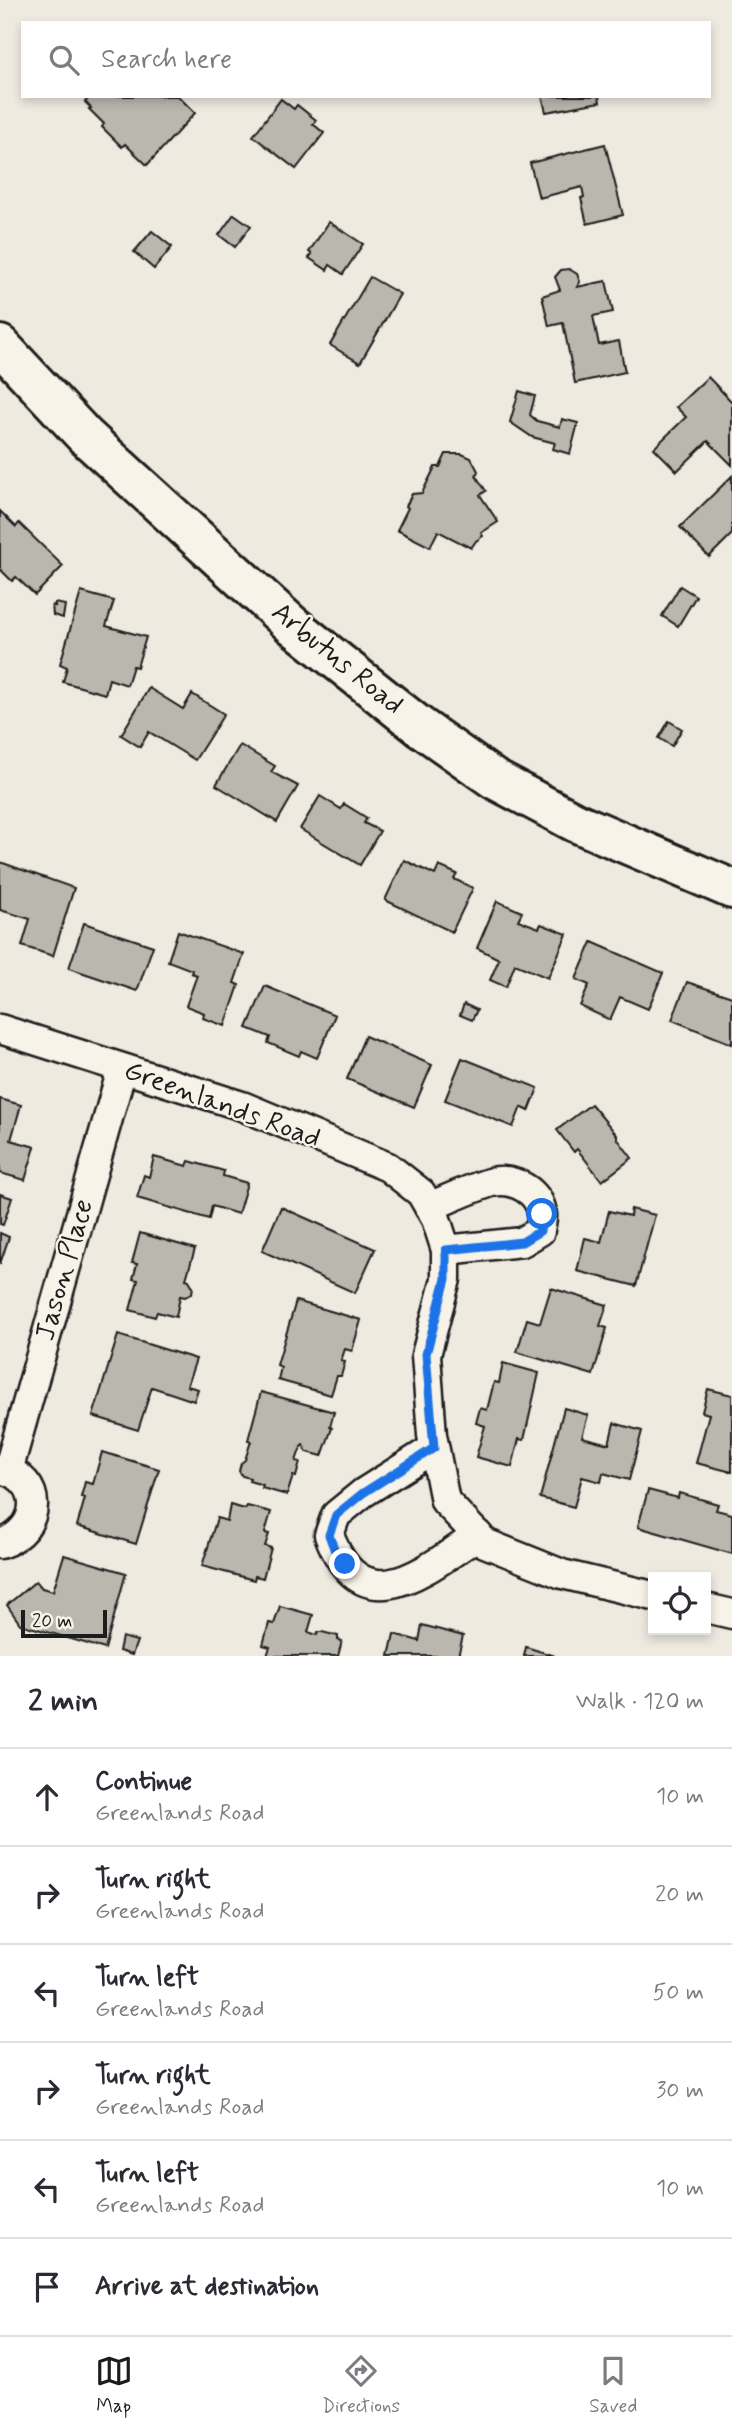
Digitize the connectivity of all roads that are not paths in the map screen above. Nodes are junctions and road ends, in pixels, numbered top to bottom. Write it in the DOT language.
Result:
graph roads {
  1 [pos="0,345"];
  2 [pos="732,889"];
  3 [pos="0,1029"];
  4 [pos="122,1069"];
  5 [pos="429,1207"];
  6 [pos="446,1250"];
  7 [pos="434,1448"];
  8 [pos="4,1470"];
  9 [pos="478,1535"];
  10 [pos="0,1544"];
  11 [pos="648,1595"];
  12 [pos="711,1609"];
  13 [pos="732,1614"];
  1 -- 2 [label="main road, Arbutus Road"];
  3 -- 4 [label="street, Greenlands Road"];
  4 -- 5 [label="street, Greenlands Road"];
  4 -- 8 [label="street, Jason Place"];
  5 -- 6 [label="street, Greenlands Road"];
  5 -- 6 [label="street"];
  6 -- 7 [label="street, Greenlands Road"];
  7 -- 9 [label="street, Greenlands Road"];
  7 -- 9 [label="street"];
  8 -- 10 [label="street, Jason Place"];
  9 -- 11 [label="street, Greenlands Road"];
  12 -- 13 [label="street"];
}
